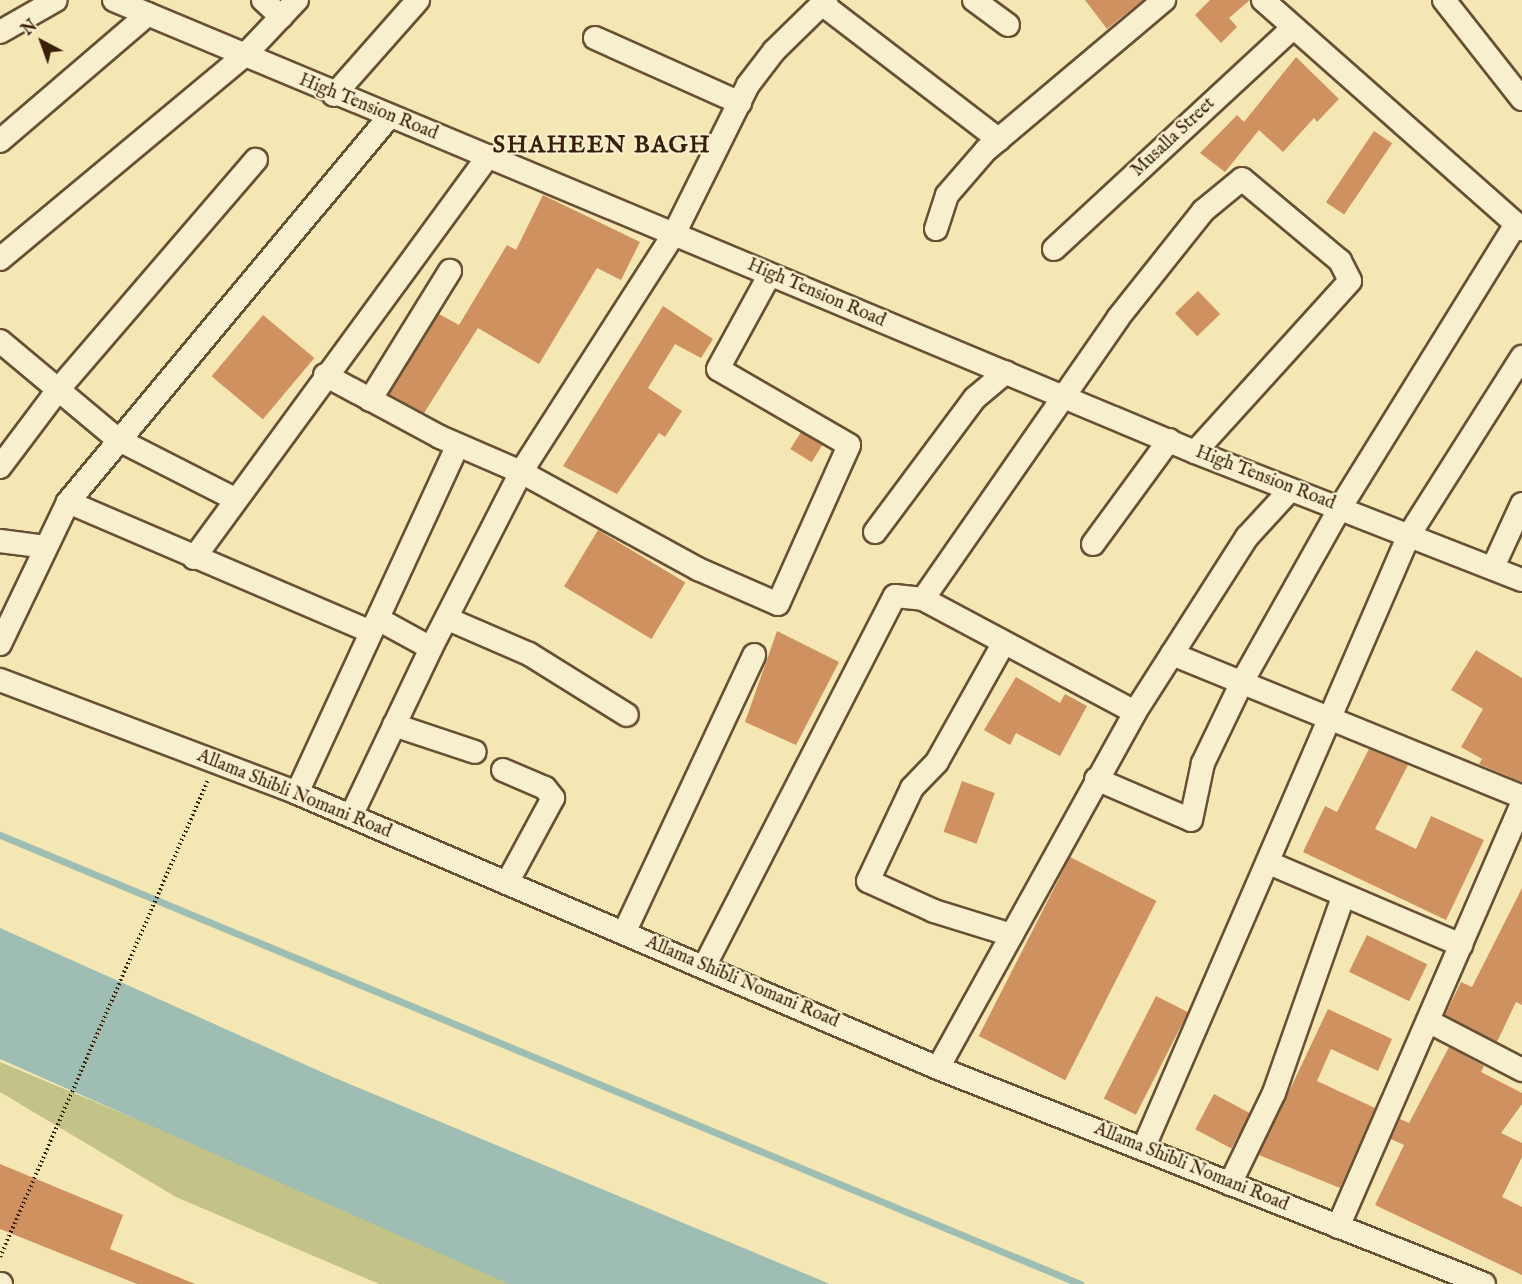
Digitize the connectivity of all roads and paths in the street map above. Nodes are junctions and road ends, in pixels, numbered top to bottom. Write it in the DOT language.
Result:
graph roads {
  1 [pos="56,0"];
  2 [pos="114,0"];
  3 [pos="263,0"];
  4 [pos="297,0"];
  5 [pos="418,0"];
  6 [pos="974,0"];
  7 [pos="1164,0"];
  8 [pos="1263,0"];
  9 [pos="1444,0"];
  10 [pos="824,2"];
  11 [pos="148,14"];
  12 [pos="281,17"];
  13 [pos="1008,25"];
  14 [pos="1293,28"];
  15 [pos="0,32"];
  16 [pos="595,38"];
  17 [pos="244,56"];
  18 [pos="334,95"];
  19 [pos="1522,99"];
  20 [pos="740,103"];
  21 [pos="389,117"];
  22 [pos="999,140"];
  23 [pos="0,141"];
  24 [pos="488,156"];
  25 [pos="256,160"];
  26 [pos="1519,226"];
  27 [pos="936,229"];
  28 [pos="674,234"];
  29 [pos="1054,249"];
  30 [pos="0,259"];
  31 [pos="450,271"];
  32 [pos="770,276"];
  33 [pos="0,341"];
  34 [pos="1522,357"];
  35 [pos="1006,372"];
  36 [pos="325,375"];
  37 [pos="57,391"];
  38 [pos="1066,393"];
  39 [pos="370,400"];
  40 [pos="117,438"];
  41 [pos="1169,440"];
  42 [pos="458,446"];
  43 [pos="1195,452"];
  44 [pos="0,467"];
  45 [pos="521,472"];
  46 [pos="1290,490"];
  47 [pos="233,498"];
  48 [pos="68,502"];
  49 [pos="1522,504"];
  50 [pos="1340,508"];
  51 [pos="875,532"];
  52 [pos="1409,535"];
  53 [pos="0,541"];
  54 [pos="1093,544"];
  55 [pos="46,547"];
  56 [pos="194,558"];
  57 [pos="1494,565"];
  58 [pos="1522,580"];
  59 [pos="923,599"];
  60 [pos="448,619"];
  61 [pos="375,626"];
  62 [pos="0,644"];
  63 [pos="1002,646"];
  64 [pos="431,648"];
  65 [pos="1172,654"];
  66 [pos="754,655"];
  67 [pos="0,680"];
  68 [pos="1242,682"];
  69 [pos="1135,712"];
  70 [pos="627,715"];
  71 [pos="1325,719"];
  72 [pos="394,725"];
  73 [pos="476,752"];
  74 [pos="216,763"];
  75 [pos="503,770"];
  76 [pos="1096,779"];
  77 [pos="297,793"];
  78 [pos="1522,797"];
  79 [pos="1522,804"];
  80 [pos="351,816"];
  81 [pos="1269,863"];
  82 [pos="507,883"];
  83 [pos="1344,897"];
  84 [pos="624,933"];
  85 [pos="1011,935"];
  86 [pos="1461,945"];
  87 [pos="704,967"];
  88 [pos="1428,1021"];
  89 [pos="938,1068"];
  90 [pos="1522,1070"];
  91 [pos="1143,1149"];
  92 [pos="1230,1184"];
  93 [pos="1338,1227"];
  94 [pos="0,1257"];
  95 [pos="1484,1284"];
  1 -- 15 [label="street"];
  2 -- 11 [label="street, High Tension Road"];
  3 -- 12 [label="street"];
  4 -- 12 [label="street"];
  5 -- 18 [label="street"];
  6 -- 13 [label="street"];
  7 -- 22 [label="street"];
  8 -- 14 [label="street"];
  9 -- 19 [label="street"];
  10 -- 20 [label="street"];
  10 -- 22 [label="street"];
  11 -- 17 [label="street, High Tension Road"];
  11 -- 23 [label="street"];
  12 -- 17 [label="street"];
  14 -- 26 [label="street"];
  14 -- 29 [label="street, Musalla Street"];
  16 -- 20 [label="street"];
  17 -- 18 [label="street, High Tension Road"];
  17 -- 30 [label="street"];
  18 -- 21 [label="street, High Tension Road"];
  20 -- 28 [label="street"];
  21 -- 24 [label="street, High Tension Road"];
  21 -- 40 [label="street"];
  22 -- 27 [label="street"];
  24 -- 28 [label="street, High Tension Road"];
  24 -- 36 [label="street"];
  25 -- 37 [label="street"];
  26 -- 50 [label="street"];
  28 -- 32 [label="street, High Tension Road"];
  28 -- 45 [label="street"];
  31 -- 39 [label="street"];
  32 -- 35 [label="street, High Tension Road"];
  32 -- 45 [label="street"];
  33 -- 37 [label="street"];
  34 -- 52 [label="street"];
  35 -- 38 [label="street, High Tension Road"];
  35 -- 51 [label="street"];
  36 -- 39 [label="street"];
  36 -- 47 [label="street"];
  37 -- 40 [label="street"];
  37 -- 44 [label="street"];
  38 -- 41 [label="street, High Tension Road"];
  38 -- 43 [label="street"];
  38 -- 59 [label="street"];
  39 -- 42 [label="street"];
  40 -- 47 [label="street"];
  40 -- 48 [label="street"];
  41 -- 43 [label="street, High Tension Road"];
  41 -- 54 [label="street"];
  42 -- 45 [label="street"];
  42 -- 61 [label="street"];
  43 -- 46 [label="street, High Tension Road"];
  45 -- 60 [label="street"];
  46 -- 50 [label="street, High Tension Road"];
  46 -- 65 [label="street"];
  47 -- 56 [label="street"];
  48 -- 55 [label="street"];
  48 -- 56 [label="street"];
  49 -- 57 [label="street"];
  50 -- 52 [label="street, High Tension Road"];
  50 -- 68 [label="street"];
  52 -- 57 [label="street, High Tension Road"];
  52 -- 71 [label="street"];
  53 -- 55 [label="street"];
  55 -- 62 [label="street"];
  56 -- 61 [label="street"];
  57 -- 58 [label="street, High Tension Road"];
  59 -- 63 [label="street"];
  59 -- 87 [label="street"];
  60 -- 64 [label="street"];
  60 -- 70 [label="street"];
  61 -- 64 [label="street"];
  61 -- 77 [label="street"];
  63 -- 69 [label="street"];
  63 -- 85 [label="street"];
  64 -- 72 [label="street"];
  65 -- 68 [label="street"];
  65 -- 69 [label="street"];
  66 -- 84 [label="street"];
  67 -- 74 [label="street, Allama Shibli Nomani Road"];
  68 -- 71 [label="street"];
  68 -- 76 [label="street"];
  69 -- 76 [label="street"];
  71 -- 78 [label="street"];
  71 -- 81 [label="street"];
  72 -- 73 [label="street"];
  72 -- 80 [label="street"];
  74 -- 77 [label="street, Allama Shibli Nomani Road"];
  74 -- 94 [label="path"];
  75 -- 82 [label="street"];
  76 -- 85 [label="street"];
  77 -- 80 [label="street, Allama Shibli Nomani Road"];
  79 -- 86 [label="street"];
  80 -- 82 [label="street, Allama Shibli Nomani Road"];
  81 -- 83 [label="street"];
  81 -- 91 [label="street"];
  82 -- 84 [label="street, Allama Shibli Nomani Road"];
  83 -- 86 [label="street"];
  83 -- 92 [label="street"];
  84 -- 87 [label="street, Allama Shibli Nomani Road"];
  85 -- 89 [label="street"];
  86 -- 88 [label="street"];
  87 -- 89 [label="street, Allama Shibli Nomani Road"];
  88 -- 90 [label="street"];
  88 -- 93 [label="street"];
  89 -- 91 [label="street, Allama Shibli Nomani Road"];
  91 -- 92 [label="street, Allama Shibli Nomani Road"];
  92 -- 93 [label="street, Allama Shibli Nomani Road"];
  93 -- 95 [label="street, Allama Shibli Nomani Road"];
}
